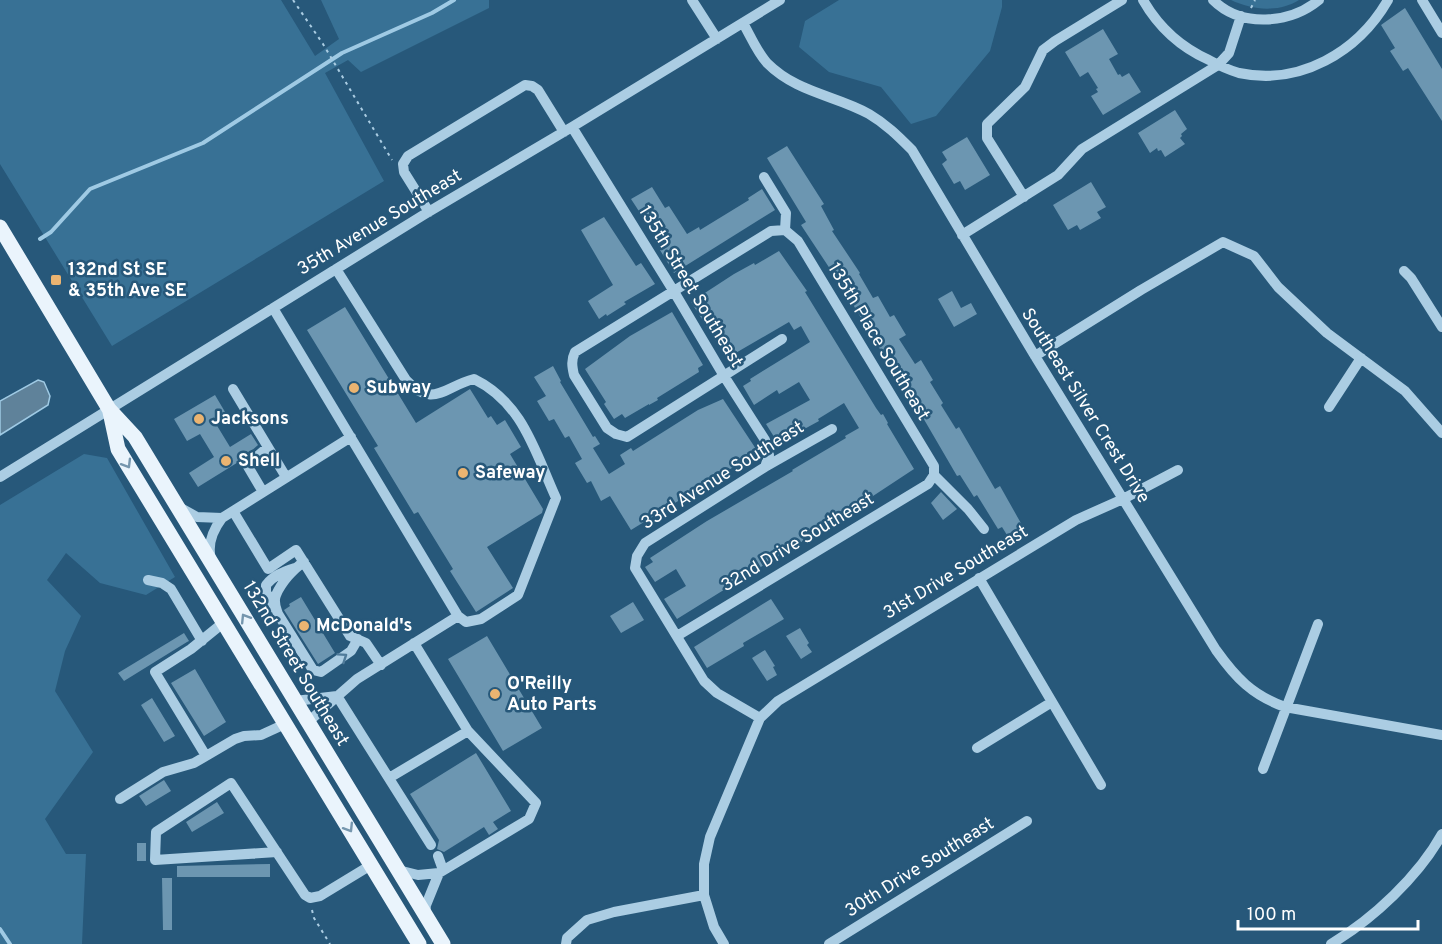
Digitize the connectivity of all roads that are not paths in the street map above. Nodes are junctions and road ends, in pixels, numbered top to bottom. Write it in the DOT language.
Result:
graph roads {
  1 [pos="692,0"];
  2 [pos="780,0"];
  3 [pos="1122,0"];
  4 [pos="1143,0"];
  5 [pos="1213,0"];
  6 [pos="1319,0"];
  7 [pos="1388,0"];
  8 [pos="1422,0"];
  9 [pos="1241,16"];
  10 [pos="743,23"];
  11 [pos="1442,33"];
  12 [pos="717,39"];
  13 [pos="1218,65"];
  14 [pos="568,129"];
  15 [pos="764,177"];
  16 [pos="1024,197"];
  17 [pos="429,212"];
  18 [pos="0,227"];
  19 [pos="785,230"];
  20 [pos="962,235"];
  21 [pos="336,269"];
  22 [pos="1404,271"];
  23 [pos="673,290"];
  24 [pos="273,308"];
  25 [pos="1442,327"];
  26 [pos="782,339"];
  27 [pos="1035,356"];
  28 [pos="1361,358"];
  29 [pos="724,376"];
  30 [pos="233,389"];
  31 [pos="1329,407"];
  32 [pos="109,409"];
  33 [pos="832,429"];
  34 [pos="1442,432"];
  35 [pos="351,437"];
  36 [pos="268,447"];
  37 [pos="765,467"];
  38 [pos="1178,470"];
  39 [pos="934,475"];
  40 [pos="0,477"];
  41 [pos="286,477"];
  42 [pos="263,492"];
  43 [pos="1123,499"];
  44 [pos="174,504"];
  45 [pos="233,511"];
  46 [pos="222,518"];
  47 [pos="984,529"];
  48 [pos="300,565"];
  49 [pos="217,574"];
  50 [pos="980,578"];
  51 [pos="148,580"];
  52 [pos="458,616"];
  53 [pos="1318,624"];
  54 [pos="226,627"];
  55 [pos="677,636"];
  56 [pos="358,639"];
  57 [pos="202,641"];
  58 [pos="414,643"];
  59 [pos="381,664"];
  60 [pos="337,696"];
  61 [pos="295,701"];
  62 [pos="1052,702"];
  63 [pos="1285,707"];
  64 [pos="760,718"];
  65 [pos="308,722"];
  66 [pos="285,724"];
  67 [pos="468,731"];
  68 [pos="1442,735"];
  69 [pos="977,748"];
  70 [pos="206,756"];
  71 [pos="1263,770"];
  72 [pos="391,782"];
  73 [pos="1101,785"];
  74 [pos="352,795"];
  75 [pos="120,798"];
  76 [pos="1027,821"];
  77 [pos="1442,834"];
  78 [pos="431,845"];
  79 [pos="277,852"];
  80 [pos="438,856"];
  81 [pos="371,865"];
  82 [pos="398,870"];
  83 [pos="441,872"];
  84 [pos="704,895"];
  85 [pos="425,915"];
  86 [pos="1351,939"];
  87 [pos="419,944"];
  88 [pos="441,944"];
  89 [pos="566,944"];
  90 [pos="724,944"];
  91 [pos="829,944"];
  92 [pos="1331,944"];
  1 -- 12 [label="street"];
  2 -- 10 [label="street, 35th Avenue Southeast"];
  3 -- 16 [label="street"];
  4 -- 13 [label="street"];
  5 -- 9 [label="street"];
  6 -- 9 [label="street"];
  7 -- 13 [label="street"];
  8 -- 11 [label="street"];
  9 -- 13 [label="street"];
  10 -- 12 [label="street, 35th Avenue Southeast"];
  10 -- 20 [label="street, Southeast Silver Crest Drive"];
  12 -- 14 [label="street, 35th Avenue Southeast"];
  13 -- 16 [label="street"];
  14 -- 17 [label="street, 35th Avenue Southeast"];
  14 -- 17 [label="street, 135th Street Southeast"];
  14 -- 23 [label="street, 135th Street Southeast"];
  15 -- 19 [label="street"];
  16 -- 20 [label="street"];
  17 -- 21 [label="street, 35th Avenue Southeast"];
  18 -- 32 [label="main road, 132nd Street Southeast"];
  19 -- 23 [label="street"];
  19 -- 39 [label="street, 135th Place Southeast"];
  20 -- 27 [label="street, Southeast Silver Crest Drive"];
  21 -- 24 [label="street, 35th Avenue Southeast"];
  21 -- 52 [label="street"];
  22 -- 25 [label="street"];
  23 -- 29 [label="street, 135th Street Southeast"];
  23 -- 29 [label="street"];
  24 -- 32 [label="street, 35th Avenue Southeast"];
  24 -- 35 [label="street"];
  26 -- 29 [label="street"];
  27 -- 28 [label="street"];
  27 -- 43 [label="street, Southeast Silver Crest Drive"];
  28 -- 31 [label="street"];
  28 -- 34 [label="street"];
  29 -- 37 [label="street, 135th Street Southeast"];
  30 -- 36 [label="street"];
  32 -- 40 [label="street, 35th Avenue Southeast"];
  32 -- 44 [label="main road, 132nd Street Southeast"];
  32 -- 54 [label="main road, 132nd Street Southeast, one-way"];
  33 -- 37 [label="street, 33rd Avenue Southeast"];
  35 -- 41 [label="street"];
  35 -- 52 [label="street"];
  36 -- 41 [label="street"];
  36 -- 42 [label="street"];
  37 -- 55 [label="street, 33rd Avenue Southeast"];
  38 -- 43 [label="street, 31st Drive Southeast"];
  39 -- 47 [label="street"];
  39 -- 55 [label="street, 32nd Drive Southeast"];
  41 -- 42 [label="street"];
  42 -- 45 [label="street"];
  43 -- 50 [label="street, 31st Drive Southeast"];
  43 -- 63 [label="street, Southeast Silver Crest Drive"];
  44 -- 46 [label="street"];
  44 -- 49 [label="main road, 132nd Street Southeast"];
  45 -- 46 [label="street"];
  45 -- 48 [label="street"];
  46 -- 49 [label="street"];
  48 -- 56 [label="street"];
  48 -- 56 [label="street, one-way"];
  61 -- 49 [label="main road, 132nd Street Southeast, one-way"];
  50 -- 62 [label="street"];
  50 -- 64 [label="street, 31st Drive Southeast"];
  51 -- 57 [label="street"];
  52 -- 58 [label="street"];
  53 -- 63 [label="street"];
  54 -- 57 [label="street"];
  54 -- 65 [label="main road"];
  54 -- 66 [label="main road, 132nd Street Southeast"];
  55 -- 64 [label="street"];
  56 -- 59 [label="street"];
  57 -- 70 [label="street"];
  58 -- 59 [label="street"];
  58 -- 67 [label="street"];
  59 -- 60 [label="street"];
  60 -- 61 [label="street"];
  60 -- 65 [label="street"];
  60 -- 72 [label="street"];
  61 -- 65 [label="main road, 132nd Street Southeast"];
  62 -- 69 [label="street"];
  62 -- 73 [label="street"];
  63 -- 68 [label="street, Southeast Silver Crest Drive"];
  63 -- 71 [label="street"];
  64 -- 84 [label="street"];
  65 -- 74 [label="main road, 132nd Street Southeast"];
  66 -- 70 [label="street"];
  66 -- 74 [label="main road"];
  66 -- 81 [label="main road, 132nd Street Southeast, one-way"];
  67 -- 72 [label="street"];
  67 -- 83 [label="street"];
  70 -- 75 [label="street"];
  72 -- 78 [label="street"];
  74 -- 82 [label="main road, 132nd Street Southeast"];
  76 -- 91 [label="street, 30th Drive Southeast"];
  77 -- 86 [label="street"];
  79 -- 79 [label="street"];
  79 -- 81 [label="street"];
  80 -- 83 [label="street"];
  81 -- 87 [label="main road, 132nd Street Southeast"];
  81 -- 88 [label="main road"];
  82 -- 83 [label="street"];
  82 -- 85 [label="main road, 132nd Street Southeast"];
  83 -- 85 [label="street"];
  84 -- 89 [label="street"];
  84 -- 90 [label="street"];
  85 -- 88 [label="main road, 132nd Street Southeast"];
  86 -- 92 [label="street"];
}
